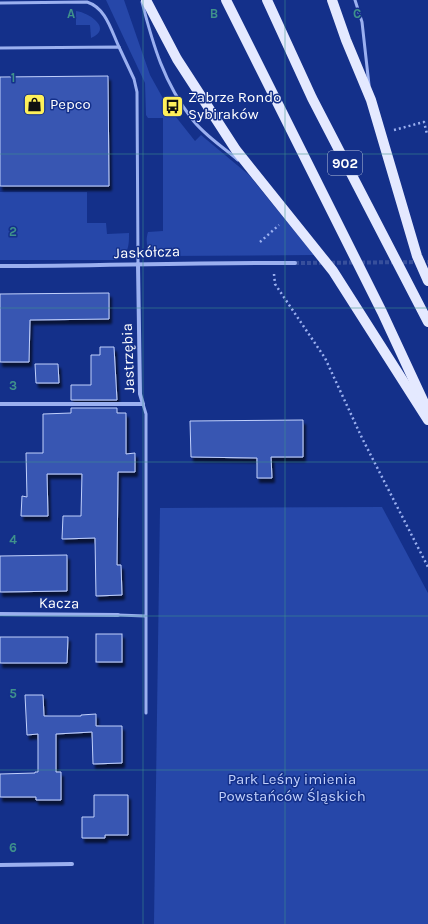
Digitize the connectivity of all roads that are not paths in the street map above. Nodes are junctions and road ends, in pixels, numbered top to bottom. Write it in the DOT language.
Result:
graph roads {
  1 [pos="142,0"];
  2 [pos="146,0"];
  3 [pos="226,0"];
  4 [pos="267,0"];
  5 [pos="332,0"];
  6 [pos="355,0"];
  7 [pos="0,2"];
  8 [pos="119,47"];
  9 [pos="0,48"];
  10 [pos="371,100"];
  11 [pos="252,171"];
  12 [pos="295,263"];
  13 [pos="138,264"];
  14 [pos="0,266"];
  15 [pos="428,281"];
  16 [pos="428,322"];
  17 [pos="0,404"];
  18 [pos="143,404"];
  19 [pos="428,410"];
  20 [pos="428,420"];
  21 [pos="0,614"];
  22 [pos="118,615"];
  23 [pos="146,616"];
  24 [pos="146,713"];
  25 [pos="72,864"];
  26 [pos="0,865"];
  1 -- 11 [label="lane"];
  2 -- 11 [label="main road"];
  3 -- 19 [label="main road, 902"];
  4 -- 16 [label="main road, 902"];
  5 -- 10 [label="main road"];
  6 -- 10 [label="lane"];
  7 -- 8 [label="lane"];
  8 -- 9 [label="lane"];
  8 -- 13 [label="lane"];
  10 -- 15 [label="main road"];
  11 -- 20 [label="main road"];
  12 -- 13 [label="street, Jaskółcza"];
  13 -- 14 [label="street, Jaskółcza"];
  13 -- 18 [label="street, Jastrzębia"];
  17 -- 18 [label="street, Jastrzębia"];
  18 -- 23 [label="lane"];
  21 -- 22 [label="street, Kacza"];
  22 -- 23 [label="lane"];
  23 -- 24 [label="lane"];
  25 -- 26 [label="street"];
}
